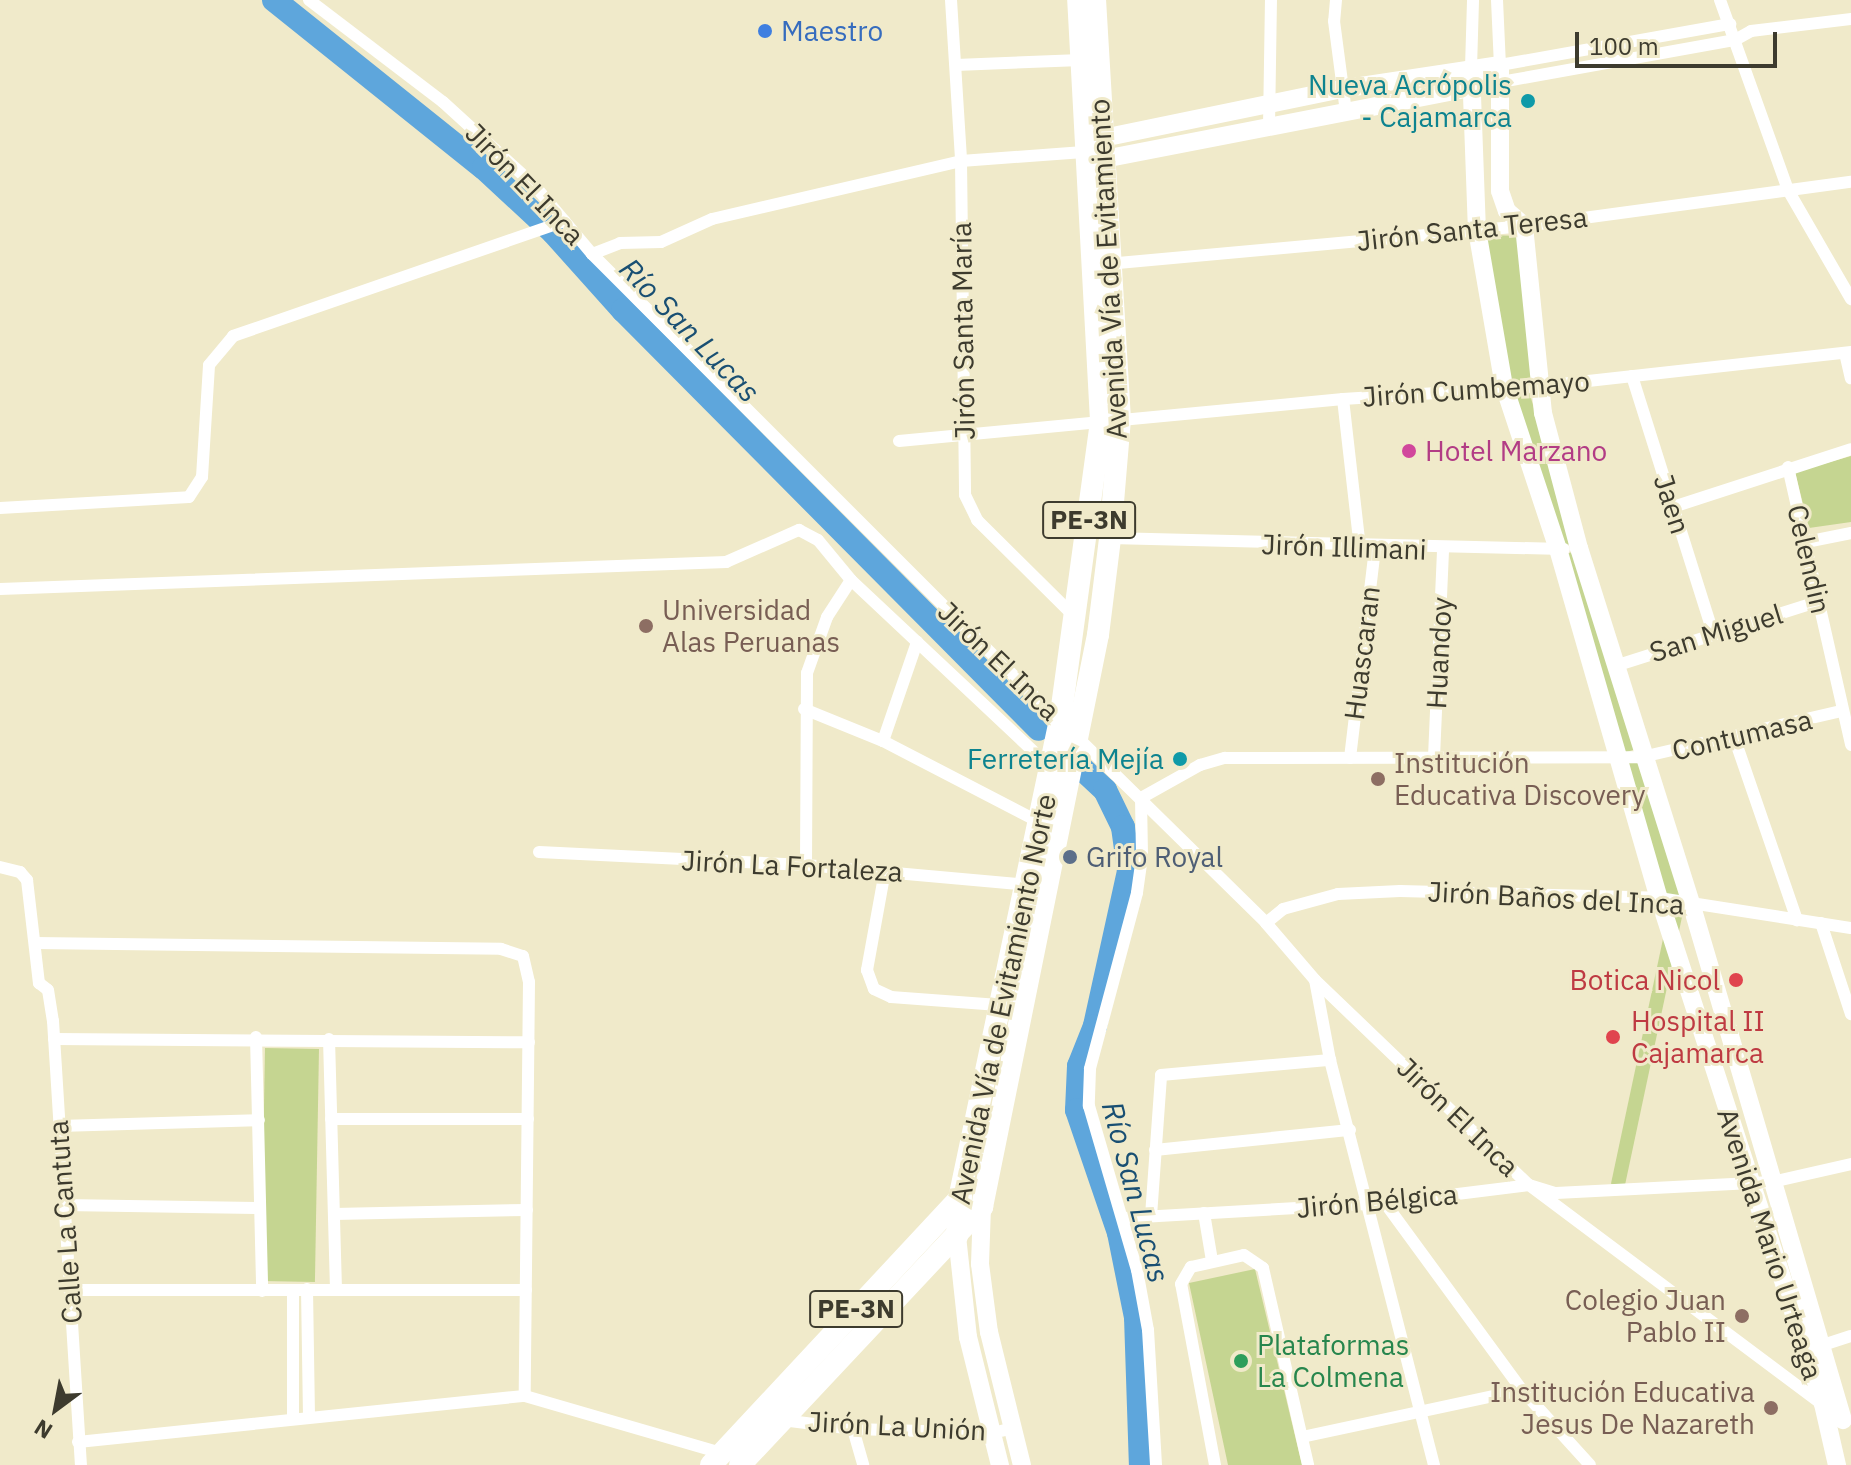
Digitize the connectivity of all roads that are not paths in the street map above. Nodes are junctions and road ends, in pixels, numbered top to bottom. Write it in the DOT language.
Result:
graph roads {
  1 [pos="309,0"];
  2 [pos="951,0"];
  3 [pos="1078,0"];
  4 [pos="1095,0"];
  5 [pos="1271,0"];
  6 [pos="1336,0"];
  7 [pos="1473,0"];
  8 [pos="1497,0"];
  9 [pos="1720,0"];
  10 [pos="1851,19"];
  11 [pos="1730,24"];
  12 [pos="1735,40"];
  13 [pos="1081,60"];
  14 [pos="956,65"];
  15 [pos="1471,68"];
  16 [pos="1500,74"];
  17 [pos="1471,88"];
  18 [pos="1341,89"];
  19 [pos="1269,105"];
  20 [pos="1346,112"];
  21 [pos="1269,126"];
  22 [pos="1097,150"];
  23 [pos="961,161"];
  24 [pos="1851,182"];
  25 [pos="1788,190"];
  26 [pos="562,222"];
  27 [pos="1524,226"];
  28 [pos="1477,230"];
  29 [pos="592,254"];
  30 [pos="1100,264"];
  31 [pos="1851,299"];
  32 [pos="1848,352"];
  33 [pos="1632,376"];
  34 [pos="1851,378"];
  35 [pos="1504,386"];
  36 [pos="1543,386"];
  37 [pos="1343,399"];
  38 [pos="1110,421"];
  39 [pos="964,431"];
  40 [pos="899,441"];
  41 [pos="1851,449"];
  42 [pos="1788,467"];
  43 [pos="1673,507"];
  44 [pos="0,508"];
  45 [pos="1851,533"];
  46 [pos="1110,538"];
  47 [pos="1806,542"];
  48 [pos="1360,548"];
  49 [pos="1375,548"];
  50 [pos="1579,548"];
  51 [pos="1443,549"];
  52 [pos="1558,549"];
  53 [pos="851,580"];
  54 [pos="0,589"];
  55 [pos="1817,602"];
  56 [pos="1076,619"];
  57 [pos="1713,633"];
  58 [pos="917,642"];
  59 [pos="1615,666"];
  60 [pos="804,709"];
  61 [pos="1842,711"];
  62 [pos="1068,735"];
  63 [pos="1734,737"];
  64 [pos="883,741"];
  65 [pos="1851,745"];
  66 [pos="1434,757"];
  67 [pos="1642,757"];
  68 [pos="1350,758"];
  69 [pos="1617,758"];
  70 [pos="1060,772"];
  71 [pos="1141,798"];
  72 [pos="1039,822"];
  73 [pos="539,852"];
  74 [pos="806,865"];
  75 [pos="0,867"];
  76 [pos="885,871"];
  77 [pos="1035,885"];
  78 [pos="1659,898"];
  79 [pos="1691,903"];
  80 [pos="1797,920"];
  81 [pos="1266,923"];
  82 [pos="1821,923"];
  83 [pos="1851,928"];
  84 [pos="35,943"];
  85 [pos="1315,980"];
  86 [pos="999,1005"];
  87 [pos="1851,1014"];
  88 [pos="256,1037"];
  89 [pos="54,1039"];
  90 [pos="329,1039"];
  91 [pos="529,1042"];
  92 [pos="1330,1060"];
  93 [pos="1742,1077"];
  94 [pos="1717,1081"];
  95 [pos="331,1119"];
  96 [pos="528,1119"];
  97 [pos="259,1120"];
  98 [pos="59,1126"];
  99 [pos="1350,1130"];
  100 [pos="1155,1150"];
  101 [pos="1851,1164"];
  102 [pos="988,1165"];
  103 [pos="1749,1182"];
  104 [pos="1772,1182"];
  105 [pos="1529,1185"];
  106 [pos="959,1199"];
  107 [pos="1385,1203"];
  108 [pos="1370,1204"];
  109 [pos="64,1205"];
  110 [pos="982,1207"];
  111 [pos="260,1208"];
  112 [pos="527,1210"];
  113 [pos="1204,1213"];
  114 [pos="334,1214"];
  115 [pos="1151,1216"];
  116 [pos="1124,1218"];
  117 [pos="957,1236"];
  118 [pos="1212,1261"];
  119 [pos="336,1288"];
  120 [pos="307,1289"];
  121 [pos="69,1290"];
  122 [pos="293,1290"];
  123 [pos="526,1290"];
  124 [pos="262,1291"];
  125 [pos="1851,1336"];
  126 [pos="1823,1345"];
  127 [pos="1522,1390"];
  128 [pos="525,1396"];
  129 [pos="1823,1404"];
  130 [pos="1422,1412"];
  131 [pos="309,1417"];
  132 [pos="293,1419"];
  133 [pos="782,1420"];
  134 [pos="1847,1423"];
  135 [pos="1013,1428"];
  136 [pos="853,1429"];
  137 [pos="992,1433"];
  138 [pos="1302,1437"];
  139 [pos="78,1442"];
  140 [pos="1580,1460"];
  141 [pos="727,1462"];
  142 [pos="81,1465"];
  143 [pos="863,1465"];
  144 [pos="1000,1465"];
  145 [pos="1022,1465"];
  146 [pos="1156,1465"];
  147 [pos="1215,1465"];
  148 [pos="1308,1465"];
  149 [pos="1434,1465"];
  150 [pos="1590,1465"];
  151 [pos="1837,1465"];
  1 -- 26 [label="street, Jirón El Inca"];
  2 -- 14 [label="street, Jirón Santa María"];
  3 -- 13 [label="highway, PE-3N"];
  4 -- 22 [label="highway, Avenida Vía de Evitamiento / PE-3N"];
  5 -- 19 [label="street"];
  6 -- 18 [label="street"];
  7 -- 15 [label="street, Avenida Mario Urteaga"];
  8 -- 16 [label="street, Avenida Mario Urteaga"];
  9 -- 11 [label="street"];
  10 -- 12 [label="street"];
  11 -- 12 [label="street"];
  11 -- 16 [label="street"];
  12 -- 16 [label="street"];
  12 -- 25 [label="street"];
  13 -- 14 [label="street"];
  13 -- 22 [label="highway, PE-3N"];
  14 -- 23 [label="street, Jirón Santa María"];
  15 -- 16 [label="street"];
  15 -- 17 [label="street, Avenida Mario Urteaga"];
  15 -- 18 [label="street"];
  16 -- 17 [label="street"];
  16 -- 27 [label="street, Avenida Mario Urteaga"];
  17 -- 20 [label="street"];
  17 -- 28 [label="street, Avenida Mario Urteaga"];
  18 -- 19 [label="street"];
  18 -- 20 [label="street"];
  19 -- 21 [label="street"];
  19 -- 22 [label="street"];
  20 -- 21 [label="street"];
  21 -- 22 [label="street"];
  22 -- 23 [label="street"];
  22 -- 30 [label="highway, Avenida Vía de Evitamiento / PE-3N"];
  23 -- 29 [label="street"];
  23 -- 39 [label="street, Jirón Santa María"];
  24 -- 25 [label="street, Jirón Santa Teresa"];
  25 -- 27 [label="street, Jirón Santa Teresa"];
  25 -- 31 [label="street"];
  26 -- 29 [label="street, Jirón El Inca"];
  26 -- 44 [label="street"];
  27 -- 28 [label="street, Jirón Santa Teresa"];
  27 -- 36 [label="street, Avenida Mario Urteaga"];
  28 -- 30 [label="street, Jirón Santa Teresa"];
  28 -- 35 [label="street, Avenida Mario Urteaga"];
  29 -- 62 [label="street, Jirón El Inca"];
  30 -- 38 [label="highway, Avenida Vía de Evitamiento / PE-3N"];
  32 -- 33 [label="street, Jirón Cumbemayo"];
  32 -- 34 [label="street"];
  33 -- 36 [label="street, Jirón Cumbemayo"];
  33 -- 43 [label="street, Jaen"];
  35 -- 36 [label="street, Jirón Cumbemayo"];
  35 -- 37 [label="street, Jirón Cumbemayo"];
  35 -- 52 [label="street, Avenida Mario Urteaga"];
  36 -- 50 [label="street, Avenida Mario Urteaga"];
  37 -- 38 [label="street, Jirón Cumbemayo"];
  37 -- 48 [label="street, Huascaran"];
  38 -- 39 [label="street, Jirón Cumbemayo"];
  38 -- 46 [label="highway, Avenida Vía de Evitamiento / PE-3N"];
  38 -- 56 [label="highway, Avenida Vía de Evitamiento Norte / PE-3N"];
  39 -- 40 [label="street, Jirón Cumbemayo"];
  39 -- 56 [label="street, Jirón Santa María"];
  41 -- 42 [label="street"];
  42 -- 43 [label="street"];
  42 -- 47 [label="street, Celendin"];
  43 -- 57 [label="street, Jaen"];
  45 -- 47 [label="street"];
  46 -- 48 [label="street, Jirón Illimani"];
  46 -- 62 [label="highway, Avenida Vía de Evitamiento Norte / PE-3N"];
  47 -- 55 [label="street, Celendin"];
  48 -- 49 [label="street, Jirón Illimani"];
  49 -- 51 [label="street, Jirón Illimani"];
  49 -- 68 [label="street, Huascaran"];
  50 -- 52 [label="street, Jirón Illimani"];
  50 -- 59 [label="street, Avenida Mario Urteaga"];
  51 -- 52 [label="street, Jirón Illimani"];
  51 -- 66 [label="street, Huandoy"];
  52 -- 69 [label="street, Avenida Mario Urteaga"];
  53 -- 54 [label="street"];
  53 -- 58 [label="street"];
  53 -- 60 [label="street"];
  55 -- 57 [label="street, San Miguel"];
  55 -- 61 [label="street, Celendin"];
  56 -- 62 [label="highway, Avenida Vía de Evitamiento Norte / PE-3N"];
  57 -- 59 [label="street, San Miguel"];
  58 -- 64 [label="street"];
  58 -- 70 [label="street"];
  59 -- 67 [label="street, Avenida Mario Urteaga"];
  60 -- 64 [label="street"];
  60 -- 74 [label="street"];
  61 -- 63 [label="street, Contumasa"];
  61 -- 65 [label="street, Celendin"];
  62 -- 70 [label="highway, Avenida Vía de Evitamiento Norte / PE-3N"];
  62 -- 71 [label="street, Jirón El Inca"];
  63 -- 67 [label="street, Contumasa"];
  63 -- 80 [label="street"];
  64 -- 72 [label="street"];
  66 -- 68 [label="street, Contumasa"];
  66 -- 69 [label="street, Contumasa"];
  67 -- 69 [label="street, Contumasa"];
  67 -- 79 [label="street, Avenida Mario Urteaga"];
  68 -- 71 [label="street, Contumasa"];
  69 -- 78 [label="street, Avenida Mario Urteaga"];
  70 -- 72 [label="highway, Avenida Vía de Evitamiento Norte / PE-3N"];
  70 -- 77 [label="highway, Avenida Vía de Evitamiento Norte / PE-3N"];
  71 -- 81 [label="street, Jirón El Inca"];
  71 -- 116 [label="street"];
  72 -- 77 [label="highway, Avenida Vía de Evitamiento Norte / PE-3N"];
  73 -- 74 [label="street, Jirón La Fortaleza"];
  74 -- 76 [label="street, Jirón La Fortaleza"];
  75 -- 84 [label="street, Calle La Cantuta"];
  76 -- 77 [label="street, Jirón La Fortaleza"];
  76 -- 86 [label="street"];
  77 -- 86 [label="highway, Avenida Vía de Evitamiento Norte / PE-3N"];
  77 -- 102 [label="highway, Avenida Vía de Evitamiento Norte / PE-3N"];
  78 -- 79 [label="street, Jirón Baños del Inca"];
  78 -- 81 [label="street, Jirón Baños del Inca"];
  78 -- 94 [label="street, Avenida Mario Urteaga"];
  79 -- 80 [label="street, Jirón Baños del Inca"];
  79 -- 93 [label="street, Avenida Mario Urteaga"];
  80 -- 82 [label="street, Jirón Baños del Inca"];
  81 -- 85 [label="street, Jirón El Inca"];
  82 -- 83 [label="street, Jirón Baños del Inca"];
  82 -- 87 [label="street"];
  84 -- 89 [label="street, Calle La Cantuta"];
  84 -- 91 [label="street"];
  85 -- 92 [label="street"];
  85 -- 105 [label="street, Jirón El Inca"];
  86 -- 106 [label="highway, Avenida Vía de Evitamiento Norte / PE-3N"];
  88 -- 89 [label="street"];
  88 -- 90 [label="street"];
  88 -- 97 [label="street"];
  89 -- 98 [label="street, Calle La Cantuta"];
  90 -- 91 [label="street"];
  90 -- 95 [label="street"];
  91 -- 96 [label="street"];
  92 -- 99 [label="street"];
  92 -- 100 [label="street"];
  93 -- 94 [label="street"];
  93 -- 104 [label="street, Avenida Mario Urteaga"];
  94 -- 103 [label="street, Avenida Mario Urteaga"];
  95 -- 96 [label="street"];
  95 -- 114 [label="street"];
  96 -- 112 [label="street"];
  97 -- 98 [label="street"];
  97 -- 111 [label="street"];
  98 -- 109 [label="street, Calle La Cantuta"];
  99 -- 100 [label="street"];
  99 -- 108 [label="street"];
  100 -- 115 [label="street"];
  101 -- 104 [label="street, Jirón Bélgica"];
  102 -- 106 [label="highway, PE-3N"];
  102 -- 110 [label="highway, PE-3N"];
  103 -- 104 [label="street, Jirón Bélgica"];
  103 -- 105 [label="street, Jirón Bélgica"];
  103 -- 129 [label="street, Avenida Mario Urteaga"];
  104 -- 126 [label="street, Avenida Mario Urteaga"];
  105 -- 107 [label="street, Jirón Bélgica"];
  105 -- 129 [label="street, Jirón El Inca"];
  106 -- 117 [label="highway, Avenida Vía de Evitamiento Norte / PE-3N"];
  106 -- 141 [label="highway, PE-3N"];
  107 -- 108 [label="street, Jirón Bélgica"];
  107 -- 127 [label="street"];
  108 -- 113 [label="street, Jirón Bélgica"];
  108 -- 130 [label="street"];
  109 -- 111 [label="street"];
  109 -- 121 [label="street, Calle La Cantuta"];
  110 -- 117 [label="highway, PE-3N"];
  110 -- 135 [label="street"];
  111 -- 124 [label="street"];
  112 -- 114 [label="street"];
  112 -- 123 [label="street"];
  113 -- 115 [label="street, Jirón Bélgica"];
  113 -- 118 [label="street"];
  114 -- 119 [label="street"];
  115 -- 116 [label="street, Jirón Bélgica"];
  116 -- 146 [label="street"];
  117 -- 133 [label="highway, PE-3N"];
  117 -- 137 [label="street"];
  118 -- 138 [label="street"];
  118 -- 147 [label="street"];
  119 -- 120 [label="street"];
  119 -- 123 [label="street"];
  120 -- 122 [label="street"];
  120 -- 131 [label="street"];
  121 -- 124 [label="street"];
  121 -- 139 [label="street, Calle La Cantuta"];
  122 -- 124 [label="street"];
  122 -- 132 [label="street"];
  123 -- 128 [label="street"];
  125 -- 126 [label="street"];
  126 -- 134 [label="street, Avenida Mario Urteaga"];
  127 -- 130 [label="street"];
  127 -- 140 [label="street"];
  128 -- 131 [label="street"];
  128 -- 141 [label="street"];
  129 -- 134 [label="street, Jirón El Inca"];
  129 -- 151 [label="street, Avenida Mario Urteaga"];
  130 -- 138 [label="street"];
  130 -- 149 [label="street"];
  131 -- 132 [label="street"];
  132 -- 139 [label="street"];
  133 -- 136 [label="street, Jirón La Unión"];
  133 -- 141 [label="highway, PE-3N"];
  135 -- 137 [label="street, Jirón La Unión"];
  135 -- 145 [label="street"];
  136 -- 137 [label="street, Jirón La Unión"];
  136 -- 143 [label="street"];
  137 -- 144 [label="street"];
  138 -- 148 [label="street"];
  139 -- 142 [label="street, Calle La Cantuta"];
  140 -- 150 [label="street"];
}
